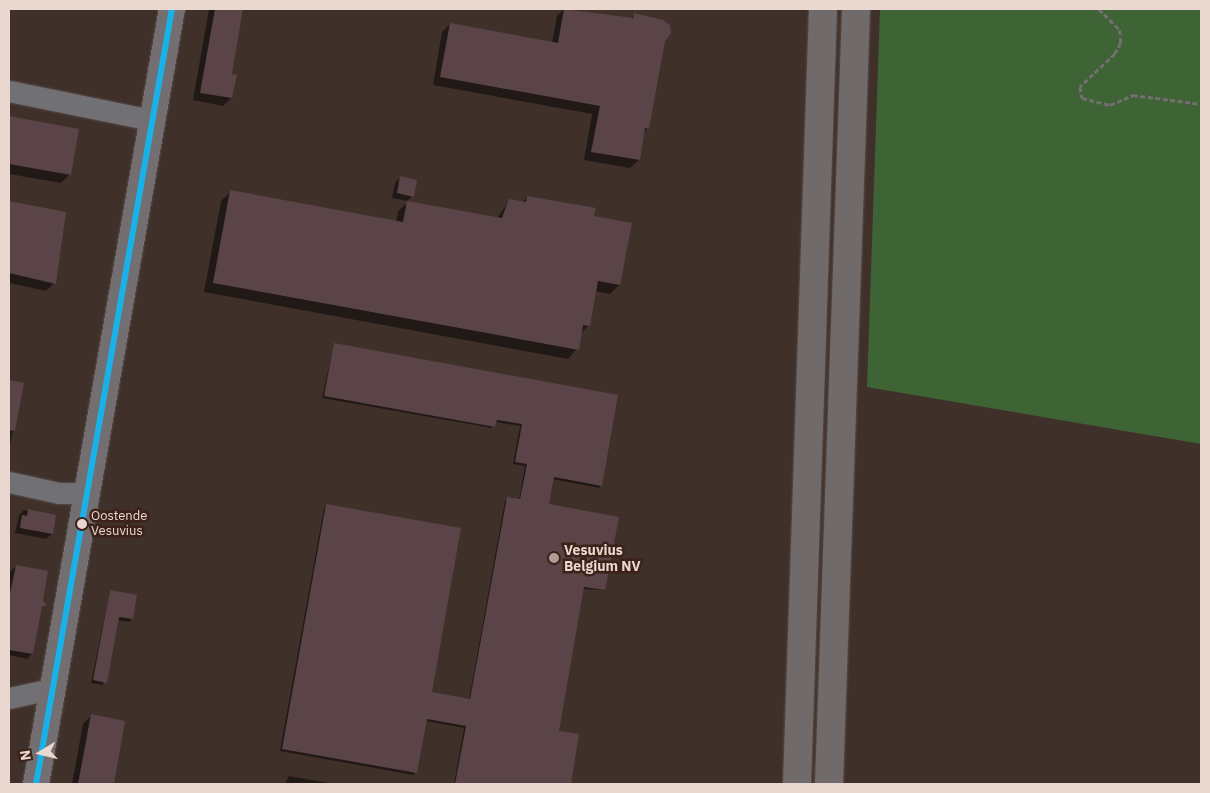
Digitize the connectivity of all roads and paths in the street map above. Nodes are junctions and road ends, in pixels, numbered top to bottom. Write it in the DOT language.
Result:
graph roads {
  1 [pos="172,9"];
  2 [pos="824,9"];
  3 [pos="856,9"];
  4 [pos="1099,9"];
  5 [pos="9,91"];
  6 [pos="1201,104"];
  7 [pos="152,120"];
  8 [pos="9,482"];
  9 [pos="86,493"];
  10 [pos="52,689"];
  11 [pos="9,698"];
  12 [pos="36,784"];
  13 [pos="797,784"];
  14 [pos="829,784"];
  1 -- 7 [label="main road"];
  2 -- 13 [label="highway"];
  3 -- 14 [label="highway"];
  4 -- 6 [label="path"];
  5 -- 7 [label="lane"];
  7 -- 9 [label="main road"];
  8 -- 9 [label="lane"];
  9 -- 10 [label="main road"];
  10 -- 11 [label="lane"];
  10 -- 12 [label="main road"];
}
